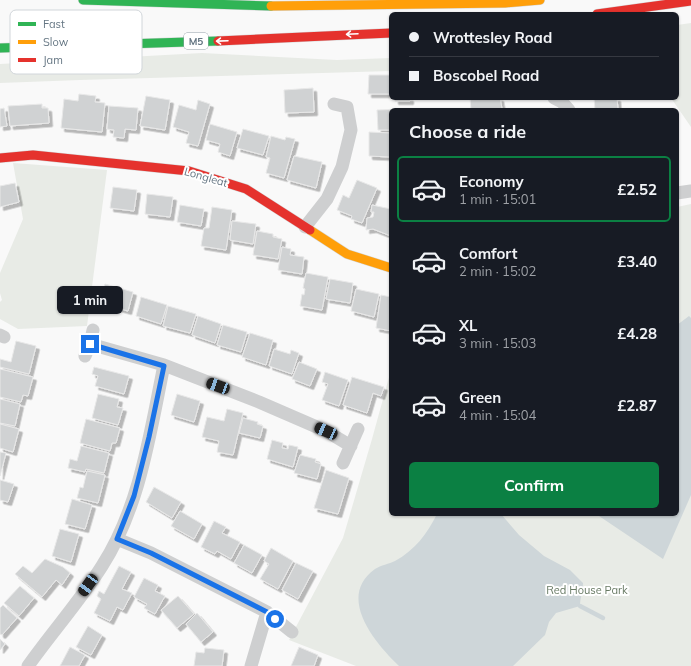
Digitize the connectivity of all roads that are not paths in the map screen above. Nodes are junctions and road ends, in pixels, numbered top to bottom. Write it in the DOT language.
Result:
graph roads {
  1 [pos="83,0"];
  2 [pos="540,0"];
  3 [pos="691,1"];
  4 [pos="611,12"];
  5 [pos="389,32"];
  6 [pos="142,43"];
  7 [pos="0,48"];
  8 [pos="10,48"];
  9 [pos="558,100"];
  10 [pos="334,104"];
  11 [pos="567,108"];
  12 [pos="0,158"];
  13 [pos="691,191"];
  14 [pos="679,192"];
  15 [pos="305,227"];
  16 [pos="389,267"];
  17 [pos="93,330"];
  18 [pos="90,344"];
  19 [pos="85,356"];
  20 [pos="164,366"];
  21 [pos="358,429"];
  22 [pos="351,446"];
  23 [pos="343,463"];
  24 [pos="117,539"];
  25 [pos="267,612"];
  26 [pos="292,632"];
  27 [pos="28,666"];
  28 [pos="251,666"];
  1 -- 2 [label="main road"];
  3 -- 4 [label="main road"];
  5 -- 6 [label="main road, M5, one-way"];
  8 -- 7 [label="main road, M5, one-way"];
  9 -- 11 [label="street"];
  10 -- 15 [label="street"];
  12 -- 15 [label="main road, Longleat"];
  13 -- 14 [label="street"];
  15 -- 16 [label="main road, Longleat"];
  17 -- 18 [label="street"];
  18 -- 19 [label="street"];
  18 -- 20 [label="street"];
  20 -- 22 [label="street"];
  20 -- 24 [label="street"];
  21 -- 22 [label="street"];
  22 -- 23 [label="street"];
  24 -- 25 [label="street"];
  24 -- 27 [label="street"];
  25 -- 26 [label="street"];
  25 -- 28 [label="street"];
}
